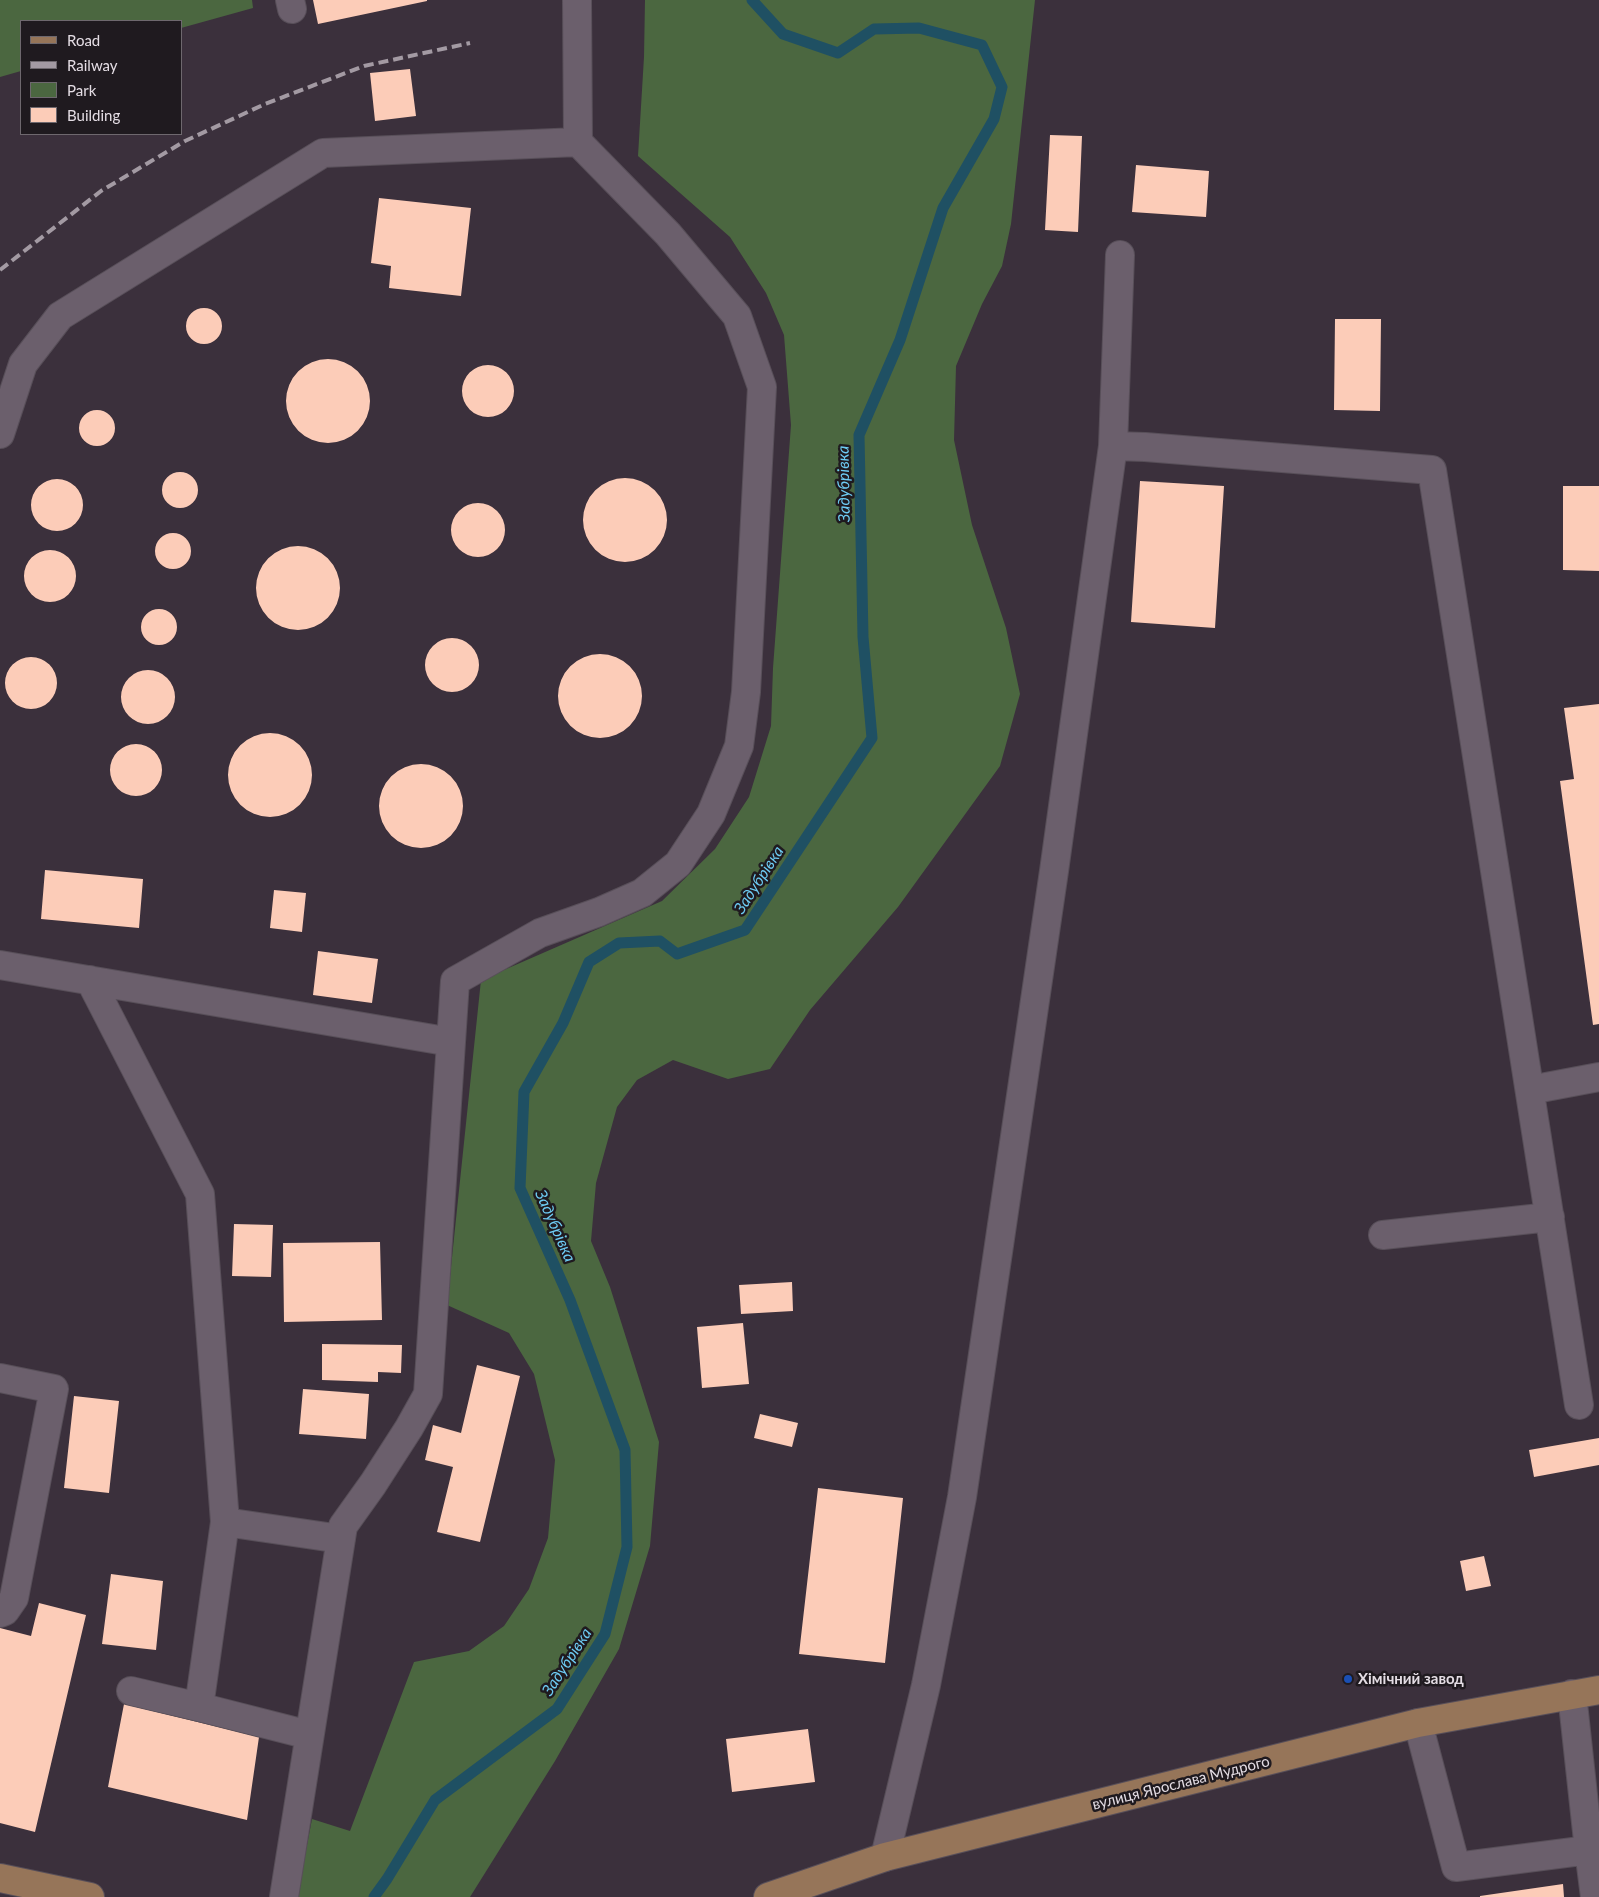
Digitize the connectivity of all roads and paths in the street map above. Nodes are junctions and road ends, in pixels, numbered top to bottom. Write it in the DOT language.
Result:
graph roads {
  1 [pos="577,0"];
  2 [pos="578,142"];
  3 [pos="1120,255"];
  4 [pos="0,434"];
  5 [pos="1113,446"];
  6 [pos="0,965"];
  7 [pos="90,980"];
  8 [pos="451,1042"];
  9 [pos="1599,1077"];
  10 [pos="1530,1090"];
  11 [pos="1550,1217"];
  12 [pos="1383,1235"];
  13 [pos="0,1378"];
  14 [pos="1579,1405"];
  15 [pos="225,1522"];
  16 [pos="341,1539"];
  17 [pos="0,1613"];
  18 [pos="1599,1690"];
  19 [pos="131,1692"];
  20 [pos="1572,1694"];
  21 [pos="199,1706"];
  22 [pos="1418,1723"];
  23 [pos="309,1735"];
  24 [pos="1589,1850"];
  25 [pos="885,1857"];
  26 [pos="0,1878"];
  27 [pos="823,1888"];
  28 [pos="90,1897"];
  29 [pos="284,1897"];
  30 [pos="768,1897"];
  31 [pos="1595,1897"];
  1 -- 2 [label="lane"];
  2 -- 4 [label="lane"];
  2 -- 8 [label="lane"];
  3 -- 5 [label="lane"];
  5 -- 10 [label="lane"];
  5 -- 25 [label="lane"];
  6 -- 7 [label="lane"];
  7 -- 8 [label="lane"];
  7 -- 15 [label="lane"];
  8 -- 16 [label="lane"];
  9 -- 10 [label="lane"];
  10 -- 11 [label="lane"];
  11 -- 12 [label="lane"];
  11 -- 14 [label="lane"];
  13 -- 17 [label="lane"];
  15 -- 16 [label="lane"];
  15 -- 21 [label="lane"];
  16 -- 23 [label="lane"];
  18 -- 20 [label="main road, вулиця Ярослава Мудрого"];
  19 -- 21 [label="lane"];
  20 -- 22 [label="main road, вулиця Ярослава Мудрого"];
  20 -- 24 [label="lane"];
  21 -- 23 [label="lane"];
  22 -- 24 [label="lane"];
  22 -- 25 [label="main road, вулиця Ярослава Мудрого"];
  23 -- 29 [label="lane"];
  24 -- 31 [label="lane"];
  25 -- 27 [label="main road, вулиця Ярослава Мудрого"];
  26 -- 28 [label="main road"];
  27 -- 30 [label="main road, вулиця Ярослава Мудрого"];
}
